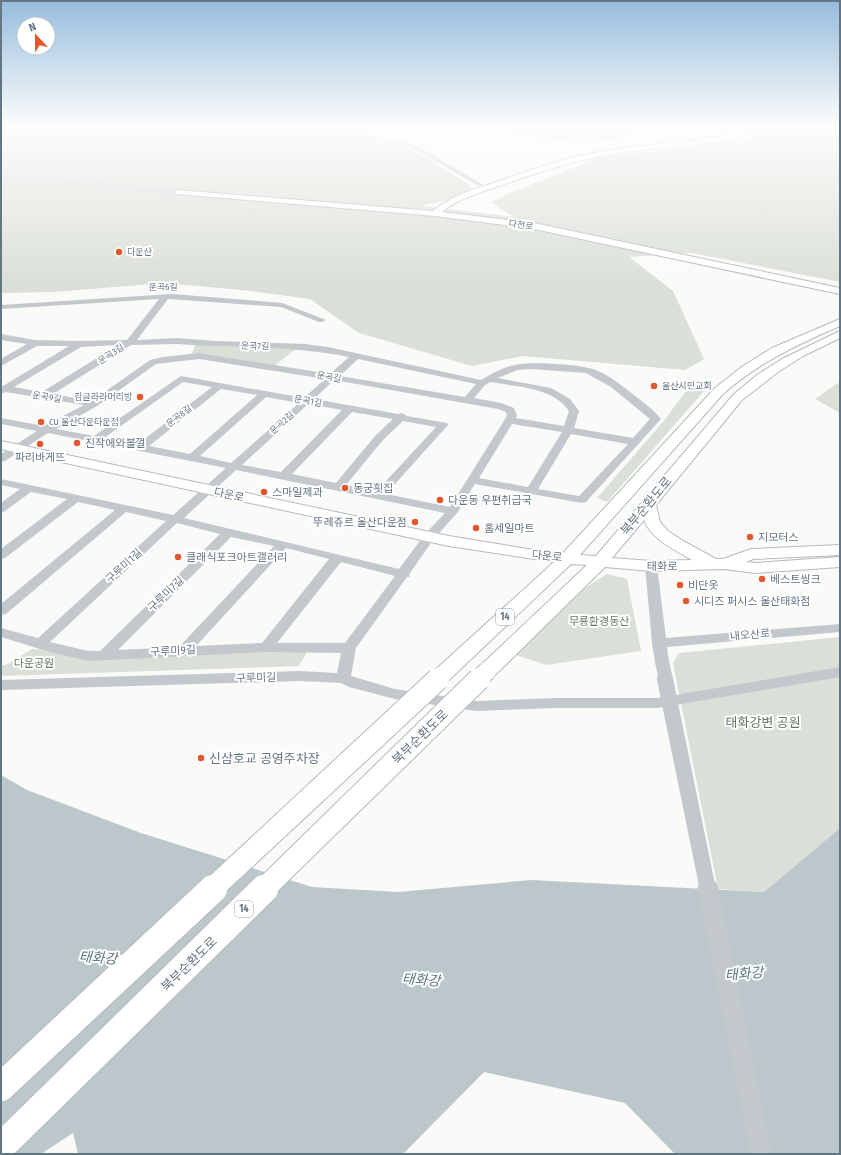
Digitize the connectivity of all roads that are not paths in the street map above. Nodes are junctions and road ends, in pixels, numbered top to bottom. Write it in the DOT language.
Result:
graph roads {
  1 [pos="470,179"];
  2 [pos="514,179"];
  3 [pos="486,188"];
  4 [pos="174,193"];
  5 [pos="435,214"];
  6 [pos="840,291"];
  7 [pos="165,297"];
  8 [pos="1,307"];
  9 [pos="322,320"];
  10 [pos="840,322"];
  11 [pos="840,334"];
  12 [pos="1,337"];
  13 [pos="131,341"];
  14 [pos="35,342"];
  15 [pos="79,344"];
  16 [pos="356,356"];
  17 [pos="1,363"];
  18 [pos="333,377"];
  19 [pos="486,381"];
  20 [pos="219,386"];
  21 [pos="2,389"];
  22 [pos="265,393"];
  23 [pos="43,396"];
  24 [pos="307,400"];
  25 [pos="467,401"];
  26 [pos="94,404"];
  27 [pos="350,408"];
  28 [pos="402,416"];
  29 [pos="509,420"];
  30 [pos="1,421"];
  31 [pos="47,429"];
  32 [pos="568,430"];
  33 [pos="96,439"];
  34 [pos="636,442"];
  35 [pos="1,445"];
  36 [pos="18,448"];
  37 [pos="140,448"];
  38 [pos="192,458"];
  39 [pos="1,459"];
  40 [pos="234,466"];
  41 [pos="284,476"];
  42 [pos="472,480"];
  43 [pos="1,482"];
  44 [pos="30,487"];
  45 [pos="338,488"];
  46 [pos="209,490"];
  47 [pos="531,491"];
  48 [pos="379,495"];
  49 [pos="76,498"];
  50 [pos="648,503"];
  51 [pos="124,508"];
  52 [pos="1,509"];
  53 [pos="452,511"];
  54 [pos="175,519"];
  55 [pos="228,533"];
  56 [pos="429,536"];
  57 [pos="283,544"];
  58 [pos="840,550"];
  59 [pos="1,556"];
  60 [pos="338,557"];
  61 [pos="568,558"];
  62 [pos="600,562"];
  63 [pos="840,562"];
  64 [pos="718,564"];
  65 [pos="643,566"];
  66 [pos="404,574"];
  67 [pos="579,581"];
  68 [pos="1,611"];
  69 [pos="840,628"];
  70 [pos="1,632"];
  71 [pos="41,643"];
  72 [pos="659,643"];
  73 [pos="266,647"];
  74 [pos="349,648"];
  75 [pos="184,650"];
  76 [pos="104,654"];
  77 [pos="840,672"];
  78 [pos="343,678"];
  79 [pos="1,685"];
  80 [pos="1,1087"];
  81 [pos="1,1148"];
  82 [pos="761,1154"];
  1 -- 3 [label="street"];
  2 -- 3 [label="main road"];
  3 -- 5 [label="main road"];
  4 -- 5 [label="main road, 다전로"];
  5 -- 6 [label="main road, 다전로"];
  7 -- 8 [label="street, 운곡6길"];
  7 -- 9 [label="street, 운곡6길"];
  7 -- 13 [label="street, 운곡3길"];
  10 -- 61 [label="main road, 북부순환도로"];
  11 -- 50 [label="main road, 북부순환도로"];
  12 -- 14 [label="street, 운곡7길"];
  13 -- 15 [label="street, 운곡7길"];
  13 -- 16 [label="street, 운곡7길"];
  13 -- 23 [label="street, 운곡3길"];
  14 -- 15 [label="street, 운곡7길"];
  14 -- 17 [label="street"];
  15 -- 21 [label="street"];
  16 -- 18 [label="street, 운곡2길"];
  16 -- 19 [label="street, 운곡7길"];
  18 -- 24 [label="street, 운곡2길"];
  18 -- 25 [label="street, 운곡길"];
  18 -- 26 [label="street, 운곡길"];
  19 -- 25 [label="street"];
  19 -- 32 [label="street, 운곡7길"];
  19 -- 34 [label="street"];
  20 -- 22 [label="street, 운곡1길"];
  20 -- 33 [label="street, 운곡1길"];
  20 -- 37 [label="street, 운곡8길"];
  21 -- 23 [label="street, 운곡9길"];
  22 -- 24 [label="street, 운곡1길"];
  22 -- 38 [label="street"];
  23 -- 26 [label="street, 운곡9길"];
  24 -- 27 [label="street, 운곡1길"];
  24 -- 40 [label="street, 운곡2길"];
  25 -- 29 [label="street, 운곡길"];
  26 -- 31 [label="street, 운곡길"];
  27 -- 28 [label="street, 운곡1길"];
  27 -- 41 [label="street"];
  28 -- 45 [label="street"];
  28 -- 48 [label="street, 운곡1길"];
  29 -- 32 [label="street"];
  29 -- 42 [label="street"];
  30 -- 31 [label="street"];
  31 -- 33 [label="street"];
  31 -- 36 [label="street, 운곡길"];
  32 -- 34 [label="street"];
  32 -- 47 [label="street"];
  33 -- 37 [label="street"];
  34 -- 47 [label="street"];
  35 -- 36 [label="main road, 다운로"];
  36 -- 39 [label="street, 운곡길"];
  36 -- 46 [label="main road, 다운로"];
  37 -- 38 [label="street"];
  38 -- 40 [label="street"];
  40 -- 41 [label="street"];
  40 -- 46 [label="street, 운곡2길"];
  41 -- 45 [label="street"];
  42 -- 47 [label="street"];
  42 -- 53 [label="street"];
  43 -- 44 [label="street"];
  44 -- 49 [label="street"];
  44 -- 52 [label="street"];
  45 -- 48 [label="street"];
  46 -- 54 [label="street, 구루미1길"];
  46 -- 56 [label="main road, 다운로"];
  48 -- 53 [label="street"];
  49 -- 51 [label="street"];
  49 -- 59 [label="street"];
  50 -- 62 [label="main road, 북부순환도로"];
  50 -- 64 [label="main road"];
  51 -- 54 [label="street"];
  51 -- 68 [label="street"];
  53 -- 56 [label="street"];
  54 -- 55 [label="street"];
  54 -- 71 [label="street, 구루미1길"];
  55 -- 57 [label="street"];
  55 -- 76 [label="street, 구루미7길"];
  56 -- 61 [label="main road, 다운로"];
  56 -- 66 [label="street"];
  57 -- 60 [label="street"];
  57 -- 75 [label="street"];
  58 -- 64 [label="main road, 태화로"];
  60 -- 66 [label="street"];
  60 -- 73 [label="street"];
  61 -- 62 [label="main road, 다운로"];
  61 -- 80 [label="main road, 북부순환도로 / 14, bridge"];
  62 -- 65 [label="main road, 태화로"];
  62 -- 67 [label="main road, 북부순환도로 / 14"];
  63 -- 64 [label="main road, 태화로"];
  64 -- 65 [label="main road, 태화로"];
  65 -- 67 [label="main road"];
  65 -- 72 [label="street"];
  66 -- 74 [label="street"];
  67 -- 81 [label="main road, 북부순환도로 / 14, bridge"];
  69 -- 72 [label="street, 내오산로"];
  70 -- 71 [label="street, 구루미9길"];
  71 -- 76 [label="street, 구루미9길"];
  72 -- 82 [label="street, bridge"];
  73 -- 74 [label="street, 구루미9길"];
  73 -- 75 [label="street, 구루미9길"];
  74 -- 78 [label="street"];
  75 -- 76 [label="street, 구루미9길"];
  77 -- 78 [label="street, 구루미길"];
  78 -- 79 [label="street, 구루미길"];
}
